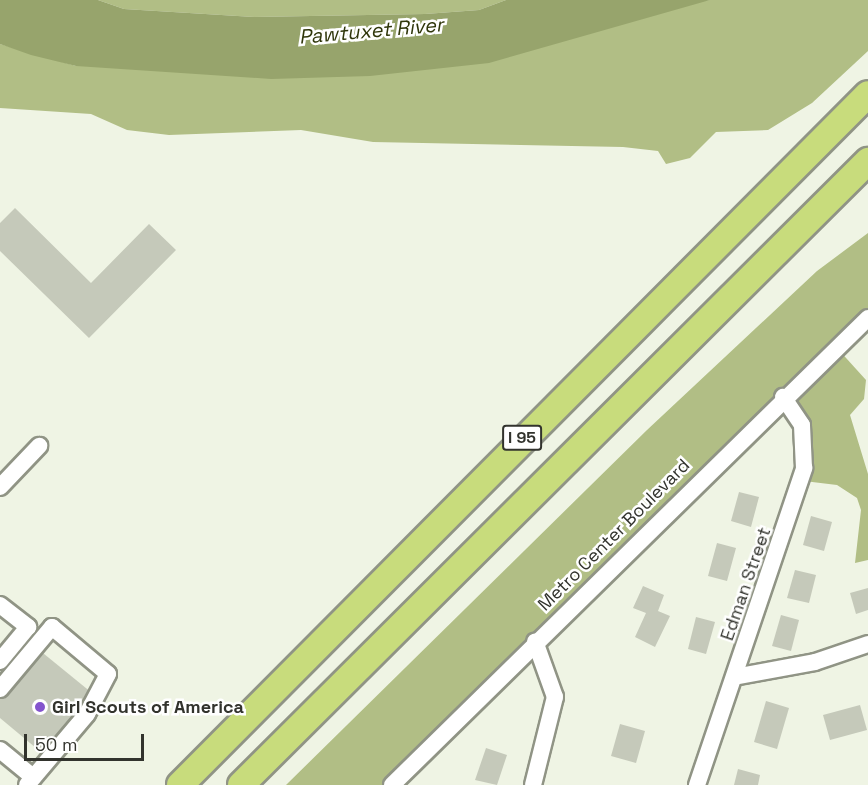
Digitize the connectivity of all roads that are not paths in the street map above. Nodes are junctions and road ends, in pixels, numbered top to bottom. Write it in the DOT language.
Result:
graph roads {
  1 [pos="868,94"];
  2 [pos="868,161"];
  3 [pos="868,318"];
  4 [pos="783,397"];
  5 [pos="39,446"];
  6 [pos="0,488"];
  7 [pos="0,605"];
  8 [pos="535,641"];
  9 [pos="868,644"];
  10 [pos="0,660"];
  11 [pos="734,677"];
  12 [pos="0,689"];
  13 [pos="0,750"];
  14 [pos="30,781"];
  15 [pos="180,785"];
  16 [pos="241,785"];
  17 [pos="392,785"];
  18 [pos="533,785"];
  19 [pos="697,785"];
  1 -- 15 [label="highway, I 95"];
  2 -- 16 [label="highway, I 95"];
  3 -- 4 [label="street, Metro Center Boulevard"];
  4 -- 8 [label="street, Metro Center Boulevard"];
  4 -- 11 [label="street, Edman Street"];
  5 -- 6 [label="street"];
  7 -- 10 [label="street"];
  8 -- 17 [label="street, Metro Center Boulevard"];
  8 -- 18 [label="street"];
  9 -- 11 [label="street"];
  11 -- 19 [label="street, Edman Street"];
  12 -- 14 [label="street"];
  13 -- 14 [label="street"];
}
